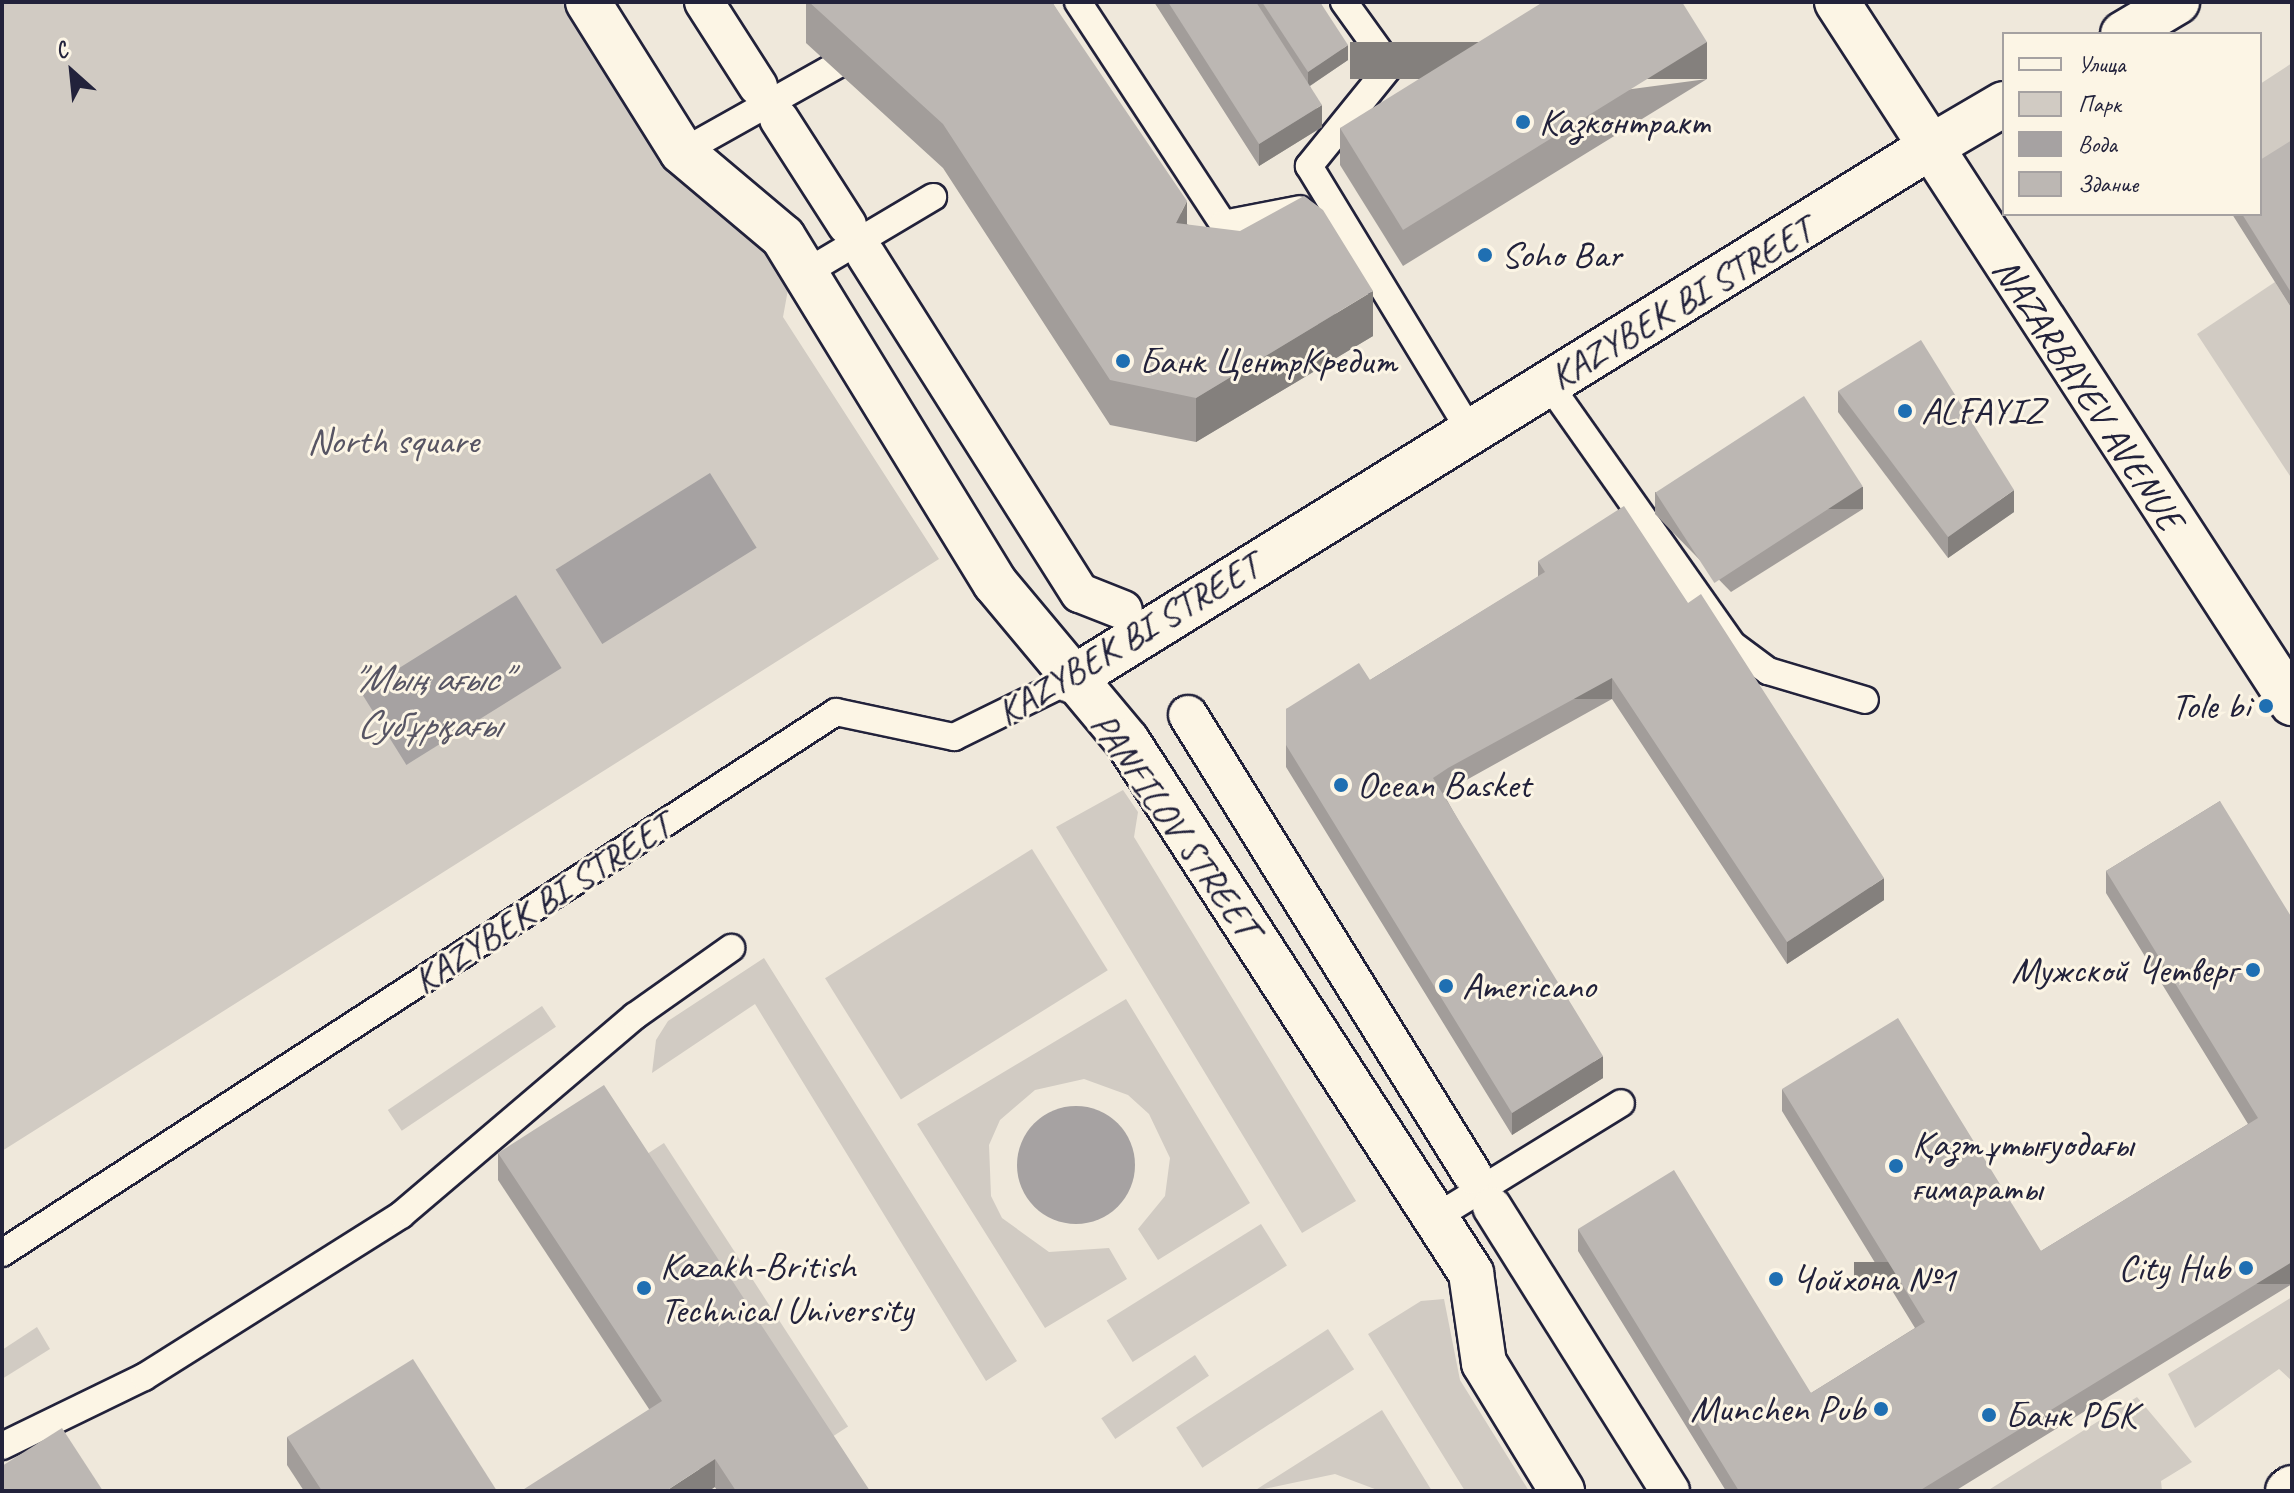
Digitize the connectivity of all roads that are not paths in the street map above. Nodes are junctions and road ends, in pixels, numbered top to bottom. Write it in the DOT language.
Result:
graph roads {
  1 [pos="588,2"];
  2 [pos="704,2"];
  3 [pos="1078,2"];
  4 [pos="1344,2"];
  5 [pos="1837,2"];
  6 [pos="2177,2"];
  7 [pos="2126,32"];
  8 [pos="894,33"];
  9 [pos="758,86"];
  10 [pos="2002,105"];
  11 [pos="779,119"];
  12 [pos="1927,149"];
  13 [pos="682,152"];
  14 [pos="933,197"];
  15 [pos="1331,203"];
  16 [pos="805,273"];
  17 [pos="1548,383"];
  18 [pos="1470,431"];
  19 [pos="1123,610"];
  20 [pos="1070,680"];
  21 [pos="1865,700"];
  22 [pos="2292,703"];
  23 [pos="1188,715"];
  24 [pos="731,948"];
  25 [pos="1621,1103"];
  26 [pos="1472,1174"];
  27 [pos="1492,1207"];
  28 [pos="1436,1217"];
  29 [pos="2,1253"];
  30 [pos="2,1446"];
  31 [pos="1562,1491"];
  32 [pos="1670,1491"];
  1 -- 13 [label="street, PANFILOV STREET"];
  2 -- 9 [label="street"];
  3 -- 15 [label="lane"];
  4 -- 15 [label="lane"];
  5 -- 12 [label="street, NAZARBAYEV AVENUE"];
  6 -- 7 [label="street"];
  8 -- 13 [label="lane"];
  10 -- 12 [label="street, KAZYBEK BI STREET"];
  11 -- 19 [label="street"];
  12 -- 17 [label="street, KAZYBEK BI STREET"];
  12 -- 22 [label="street, NAZARBAYEV AVENUE"];
  13 -- 16 [label="street, PANFILOV STREET"];
  14 -- 16 [label="lane"];
  15 -- 18 [label="lane"];
  16 -- 20 [label="street, PANFILOV STREET"];
  17 -- 18 [label="street, KAZYBEK BI STREET"];
  17 -- 21 [label="lane"];
  18 -- 20 [label="street, KAZYBEK BI STREET"];
  20 -- 28 [label="street, PANFILOV STREET"];
  20 -- 29 [label="lane, KAZYBEK BI STREET"];
  23 -- 26 [label="street, PANFILOV STREET"];
  24 -- 30 [label="lane"];
  25 -- 28 [label="lane"];
  27 -- 32 [label="street"];
  28 -- 31 [label="street, PANFILOV STREET"];
}
